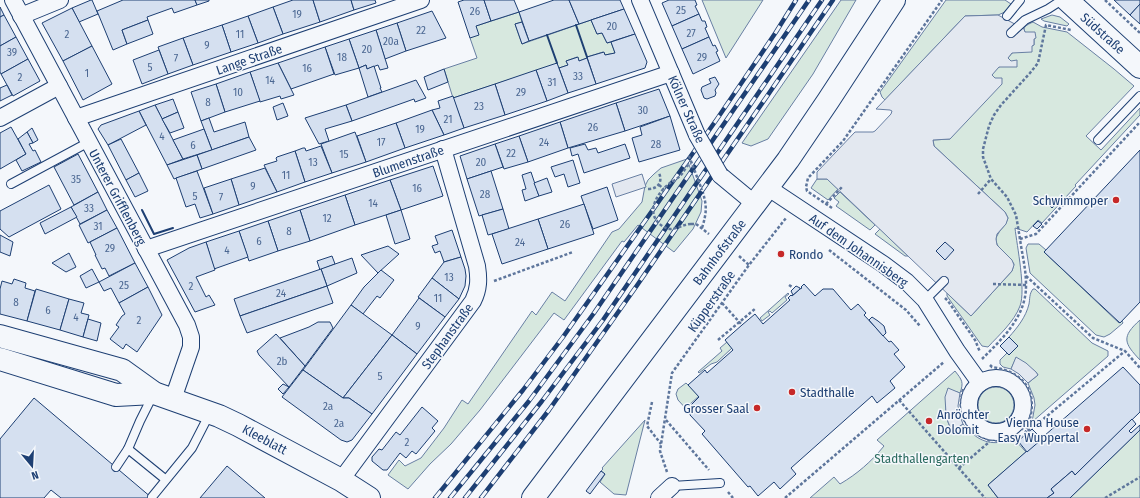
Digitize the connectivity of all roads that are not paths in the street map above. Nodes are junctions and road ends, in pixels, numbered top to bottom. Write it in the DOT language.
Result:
graph roads {
  1 [pos="13,0"];
  2 [pos="60,0"];
  3 [pos="421,0"];
  4 [pos="640,0"];
  5 [pos="894,0"];
  6 [pos="1020,0"];
  7 [pos="1062,0"];
  8 [pos="1066,0"];
  9 [pos="21,16"];
  10 [pos="1007,16"];
  11 [pos="1011,33"];
  12 [pos="1140,66"];
  13 [pos="671,73"];
  14 [pos="59,86"];
  15 [pos="1140,96"];
  16 [pos="0,118"];
  17 [pos="76,118"];
  18 [pos="1098,140"];
  19 [pos="89,142"];
  20 [pos="443,149"];
  21 [pos="11,184"];
  22 [pos="761,196"];
  23 [pos="146,249"];
  24 [pos="944,281"];
  25 [pos="930,295"];
  26 [pos="0,336"];
  27 [pos="0,359"];
  28 [pos="980,383"];
  29 [pos="164,396"];
  30 [pos="210,413"];
  31 [pos="128,449"];
  32 [pos="116,467"];
  33 [pos="165,479"];
  34 [pos="341,480"];
  35 [pos="720,483"];
  36 [pos="672,486"];
  37 [pos="152,497"];
  38 [pos="369,498"];
  39 [pos="534,498"];
  40 [pos="659,498"];
  1 -- 9 [label="street, Unterer Grifflenberg"];
  2 -- 9 [label="street"];
  3 -- 17 [label="street, Lange Straße"];
  4 -- 13 [label="street, Kölner Straße"];
  5 -- 22 [label="main road, Bahnhofstraße"];
  6 -- 10 [label="lane"];
  7 -- 11 [label="lane"];
  8 -- 12 [label="main road, Südstraße"];
  9 -- 14 [label="street, Unterer Grifflenberg"];
  13 -- 20 [label="street, Blumenstraße"];
  13 -- 22 [label="street, Kölner Straße, bridge"];
  14 -- 16 [label="street"];
  14 -- 17 [label="street, Unterer Grifflenberg"];
  15 -- 18 [label="lane"];
  17 -- 19 [label="street, Unterer Grifflenberg"];
  19 -- 21 [label="lane"];
  19 -- 23 [label="street, Unterer Grifflenberg"];
  20 -- 23 [label="street, Blumenstraße"];
  20 -- 34 [label="street, Stephanstraße"];
  22 -- 25 [label="street, Auf dem Johannisberg"];
  22 -- 39 [label="main road, Bahnhofstraße"];
  23 -- 29 [label="street, Unterer Grifflenberg"];
  24 -- 25 [label="lane"];
  25 -- 28 [label="street, Auf dem Johannisberg"];
  26 -- 29 [label="main road, Kleeblatt"];
  27 -- 29 [label="main road, Kleeblatt"];
  28 -- 28 [label="street"];
  29 -- 30 [label="main road, Kleeblatt"];
  29 -- 31 [label="lane"];
  30 -- 33 [label="lane"];
  30 -- 34 [label="main road, Kleeblatt"];
  31 -- 32 [label="lane"];
  31 -- 33 [label="lane"];
  33 -- 37 [label="lane"];
  34 -- 38 [label="main road, Kleeblatt"];
  35 -- 36 [label="lane"];
  36 -- 40 [label="street"];
}
